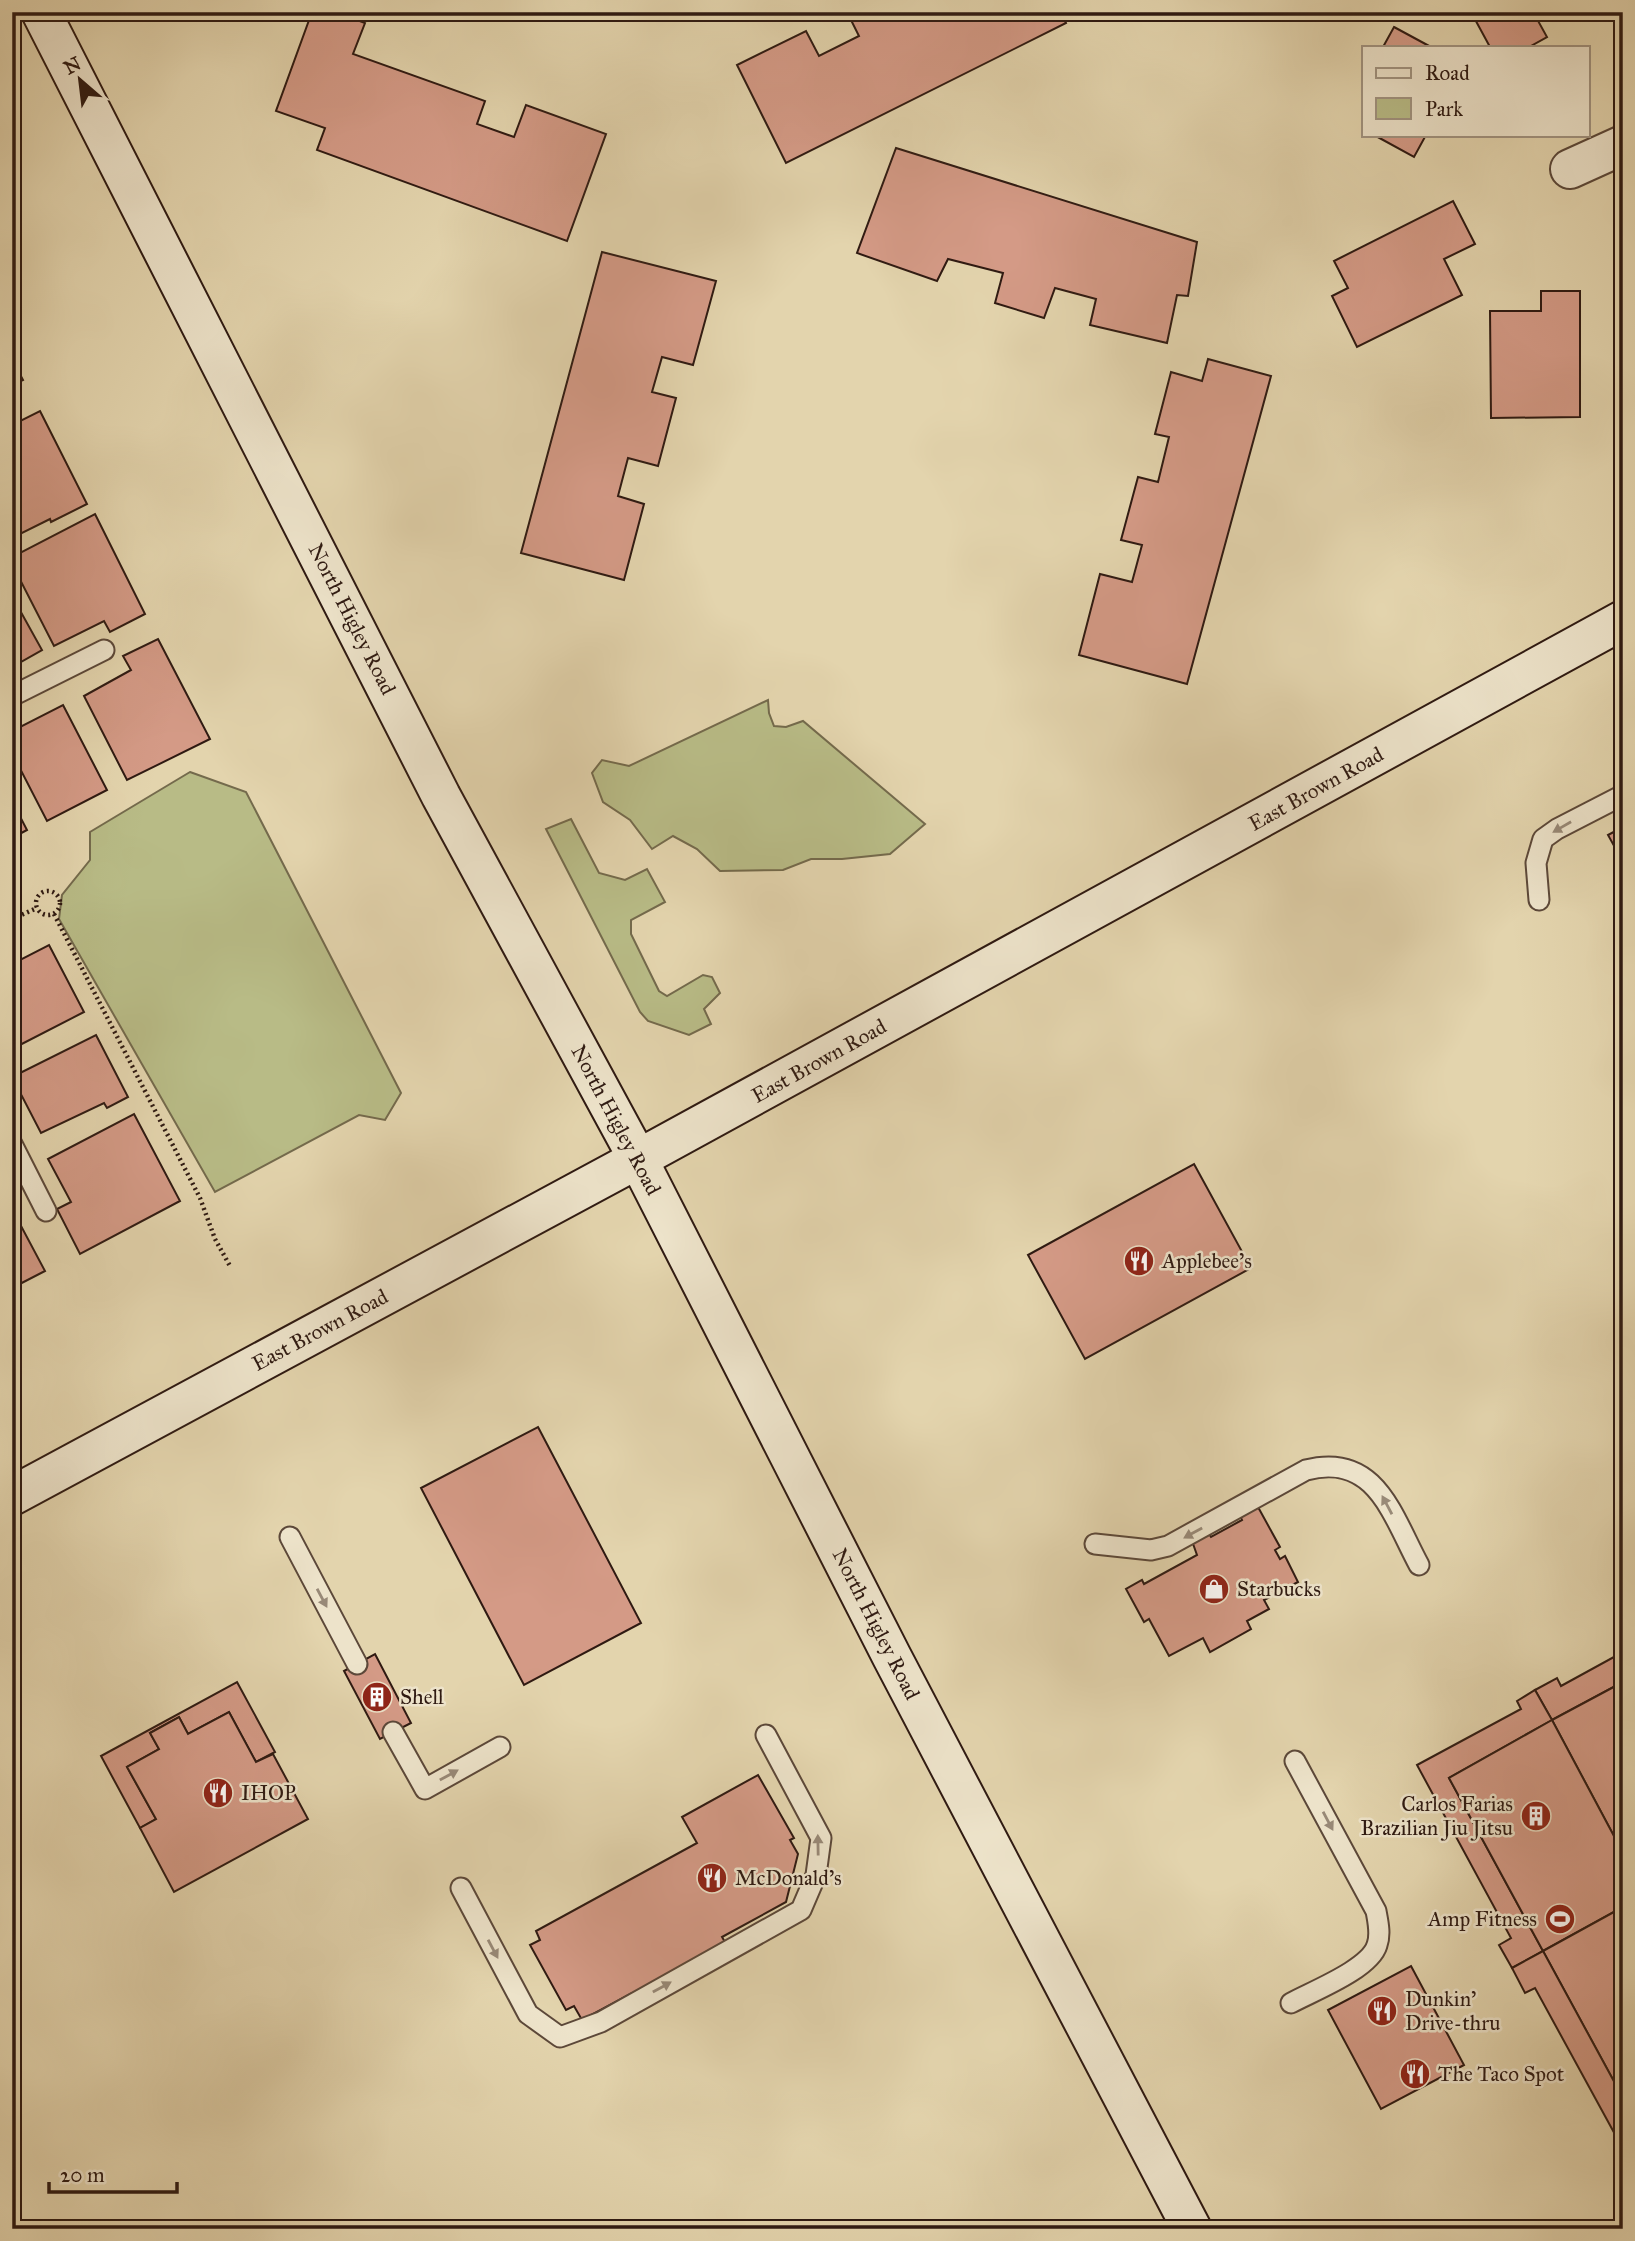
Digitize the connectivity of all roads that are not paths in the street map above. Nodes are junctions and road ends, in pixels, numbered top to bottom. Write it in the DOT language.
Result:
graph roads {
  1 [pos="41,12"];
  2 [pos="1623,145"];
  3 [pos="1570,169"];
  4 [pos="1623,620"];
  5 [pos="104,650"];
  6 [pos="12,696"];
  7 [pos="1623,795"];
  8 [pos="1539,900"];
  9 [pos="12,1144"];
  10 [pos="638,1159"];
  11 [pos="46,1211"];
  12 [pos="12,1496"];
  13 [pos="290,1537"];
  14 [pos="1096,1544"];
  15 [pos="1419,1565"];
  16 [pos="357,1664"];
  17 [pos="393,1732"];
  18 [pos="766,1735"];
  19 [pos="500,1747"];
  20 [pos="1295,1761"];
  21 [pos="461,1888"];
  22 [pos="1291,2003"];
  23 [pos="1192,2229"];
  1 -- 10 [label="main road, North Higley Road"];
  2 -- 3 [label="main road"];
  4 -- 10 [label="main road, East Brown Road"];
  5 -- 6 [label="lane"];
  7 -- 8 [label="lane, one-way"];
  9 -- 11 [label="lane"];
  10 -- 12 [label="main road, East Brown Road"];
  10 -- 23 [label="main road, North Higley Road"];
  13 -- 16 [label="lane, one-way"];
  15 -- 14 [label="lane, one-way"];
  17 -- 19 [label="lane, one-way"];
  21 -- 18 [label="lane, one-way"];
  20 -- 22 [label="lane, one-way"];
}
